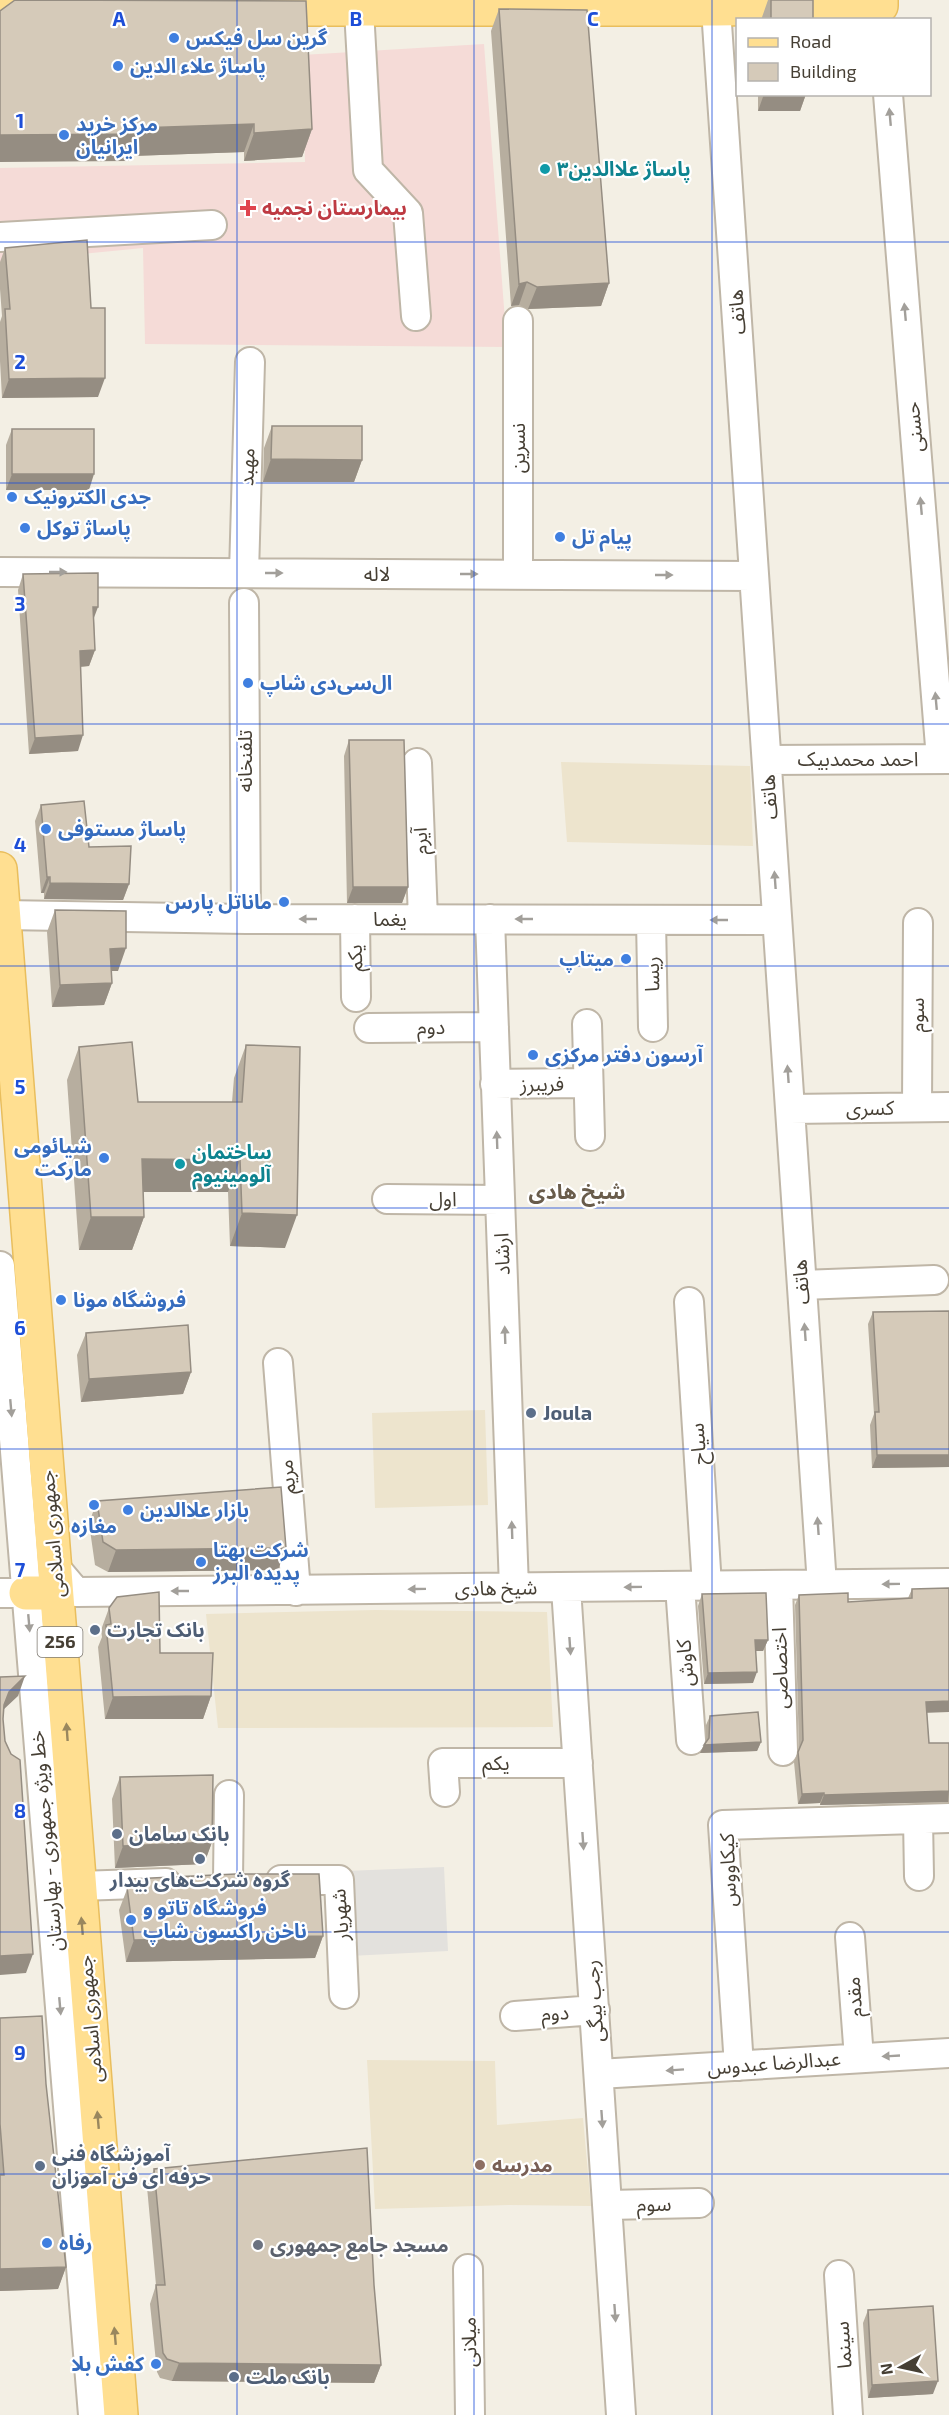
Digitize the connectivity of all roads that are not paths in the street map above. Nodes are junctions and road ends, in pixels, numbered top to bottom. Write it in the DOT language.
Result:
graph roads {
  1 [pos="0,5"];
  2 [pos="81,7"];
  3 [pos="882,8"];
  4 [pos="231,9"];
  5 [pos="716,9"];
  6 [pos="359,10"];
  7 [pos="888,96"];
  8 [pos="212,225"];
  9 [pos="0,237"];
  10 [pos="416,316"];
  11 [pos="518,321"];
  12 [pos="250,362"];
  13 [pos="0,572"];
  14 [pos="244,573"];
  15 [pos="518,574"];
  16 [pos="754,576"];
  17 [pos="244,603"];
  18 [pos="945,759"];
  19 [pos="767,760"];
  20 [pos="417,763"];
  21 [pos="1,894"];
  22 [pos="246,919"];
  23 [pos="355,919"];
  24 [pos="423,919"];
  25 [pos="490,919"];
  26 [pos="651,920"];
  27 [pos="777,920"];
  28 [pos="918,924"];
  29 [pos="356,997"];
  30 [pos="5,1005"];
  31 [pos="586,1024"];
  32 [pos="494,1026"];
  33 [pos="369,1028"];
  34 [pos="653,1028"];
  35 [pos="588,1083"];
  36 [pos="495,1084"];
  37 [pos="917,1107"];
  38 [pos="949,1107"];
  39 [pos="790,1109"];
  40 [pos="590,1136"];
  41 [pos="387,1199"];
  42 [pos="500,1200"];
  43 [pos="0,1266"];
  44 [pos="934,1280"];
  45 [pos="802,1285"];
  46 [pos="689,1302"];
  47 [pos="278,1363"];
  48 [pos="949,1583"];
  49 [pos="778,1585"];
  50 [pos="822,1585"];
  51 [pos="34,1586"];
  52 [pos="693,1586"];
  53 [pos="514,1588"];
  54 [pos="566,1588"];
  55 [pos="296,1591"];
  56 [pos="691,1740"];
  57 [pos="783,1751"];
  58 [pos="578,1763"];
  59 [pos="445,1792"];
  60 [pos="229,1795"];
  61 [pos="949,1818"];
  62 [pos="918,1819"];
  63 [pos="919,1876"];
  64 [pos="209,1881"];
  65 [pos="79,1886"];
  66 [pos="850,1936"];
  67 [pos="344,1994"];
  68 [pos="595,2010"];
  69 [pos="515,2016"];
  70 [pos="949,2053"];
  71 [pos="859,2058"];
  72 [pos="739,2066"];
  73 [pos="599,2074"];
  74 [pos="699,2203"];
  75 [pos="608,2205"];
  76 [pos="468,2268"];
  77 [pos="839,2276"];
  78 [pos="93,2415"];
  79 [pos="121,2415"];
  80 [pos="470,2415"];
  81 [pos="621,2415"];
  82 [pos="848,2415"];
  1 -- 2 [label="main road"];
  3 -- 5 [label="main road"];
  4 -- 6 [label="main road"];
  5 -- 6 [label="main road"];
  5 -- 16 [label="street, هاتف"];
  6 -- 10 [label="street"];
  18 -- 7 [label="street, حسنی, one-way"];
  8 -- 9 [label="street"];
  11 -- 15 [label="street, نسرین"];
  12 -- 14 [label="street, مهبد"];
  13 -- 14 [label="street, لاله, one-way"];
  14 -- 15 [label="street, لاله, one-way"];
  15 -- 16 [label="street, لاله, one-way"];
  16 -- 19 [label="street, هاتف"];
  17 -- 22 [label="street, تلفنخانه"];
  18 -- 19 [label="street, احمد محمدبیک"];
  27 -- 19 [label="street, هاتف, one-way"];
  20 -- 24 [label="street, آیرم"];
  21 -- 22 [label="street, یغما"];
  21 -- 30 [label="main road, جمهوری اسلامی / 256"];
  23 -- 22 [label="street, یغما, one-way"];
  23 -- 24 [label="street, یغما"];
  23 -- 29 [label="street, یکم"];
  24 -- 25 [label="street, یغما"];
  26 -- 25 [label="street, یغما, one-way"];
  25 -- 32 [label="street, ارشاد"];
  27 -- 26 [label="street, یغما, one-way"];
  26 -- 34 [label="street, ریسا"];
  39 -- 27 [label="street, هاتف, one-way"];
  28 -- 37 [label="street, سوم"];
  30 -- 51 [label="main road, جمهوری اسلامی / 256"];
  31 -- 35 [label="street"];
  32 -- 33 [label="street, دوم"];
  32 -- 36 [label="street, ارشاد"];
  35 -- 36 [label="street, فریبرز"];
  35 -- 40 [label="street"];
  42 -- 36 [label="street, ارشاد, one-way"];
  37 -- 38 [label="street, کسری"];
  37 -- 39 [label="street, کسری"];
  39 -- 45 [label="street, هاتف"];
  41 -- 42 [label="street, اول"];
  53 -- 42 [label="street, ارشاد, one-way"];
  43 -- 51 [label="street, خط ویژه جمهوری - بهارستان, one-way"];
  44 -- 45 [label="street"];
  50 -- 45 [label="street, هاتف, one-way"];
  46 -- 52 [label="street, سیاح"];
  47 -- 55 [label="street, مریم"];
  48 -- 50 [label="street, شیخ هادی, one-way"];
  49 -- 50 [label="street, شیخ هادی"];
  49 -- 52 [label="street, شیخ هادی"];
  49 -- 57 [label="street, اختصاصی"];
  55 -- 51 [label="street, شیخ هادی, one-way"];
  65 -- 51 [label="main road, جمهوری اسلامی / 256, one-way"];
  51 -- 78 [label="street, خط ویژه جمهوری - بهارستان, one-way"];
  52 -- 54 [label="street, شیخ هادی, one-way"];
  52 -- 56 [label="street, کاوش"];
  53 -- 54 [label="street, شیخ هادی"];
  53 -- 55 [label="street, شیخ هادی, one-way"];
  54 -- 58 [label="street, رجب بیگی, one-way"];
  58 -- 59 [label="street, یکم"];
  58 -- 68 [label="street, رجب بیگی, one-way"];
  60 -- 64 [label="street"];
  61 -- 62 [label="street, کیکاووس"];
  62 -- 63 [label="street"];
  62 -- 72 [label="street, کیکاووس"];
  64 -- 65 [label="street, شهریار"];
  64 -- 67 [label="street, شهریار"];
  79 -- 65 [label="main road, جمهوری اسلامی / 256, one-way"];
  66 -- 71 [label="street, مقدم"];
  68 -- 69 [label="street, دوم"];
  68 -- 73 [label="street, رجب بیگی"];
  70 -- 71 [label="street, عبدالرضا عبدوس, one-way"];
  71 -- 72 [label="street, عبدالرضا عبدوس"];
  72 -- 73 [label="street, عبدالرضا عبدوس, one-way"];
  73 -- 75 [label="street, رجب بیگی, one-way"];
  74 -- 75 [label="street, سوم"];
  75 -- 81 [label="street, رجب بیگی, one-way"];
  76 -- 80 [label="street, میلانی"];
  77 -- 82 [label="street, سینما"];
}
